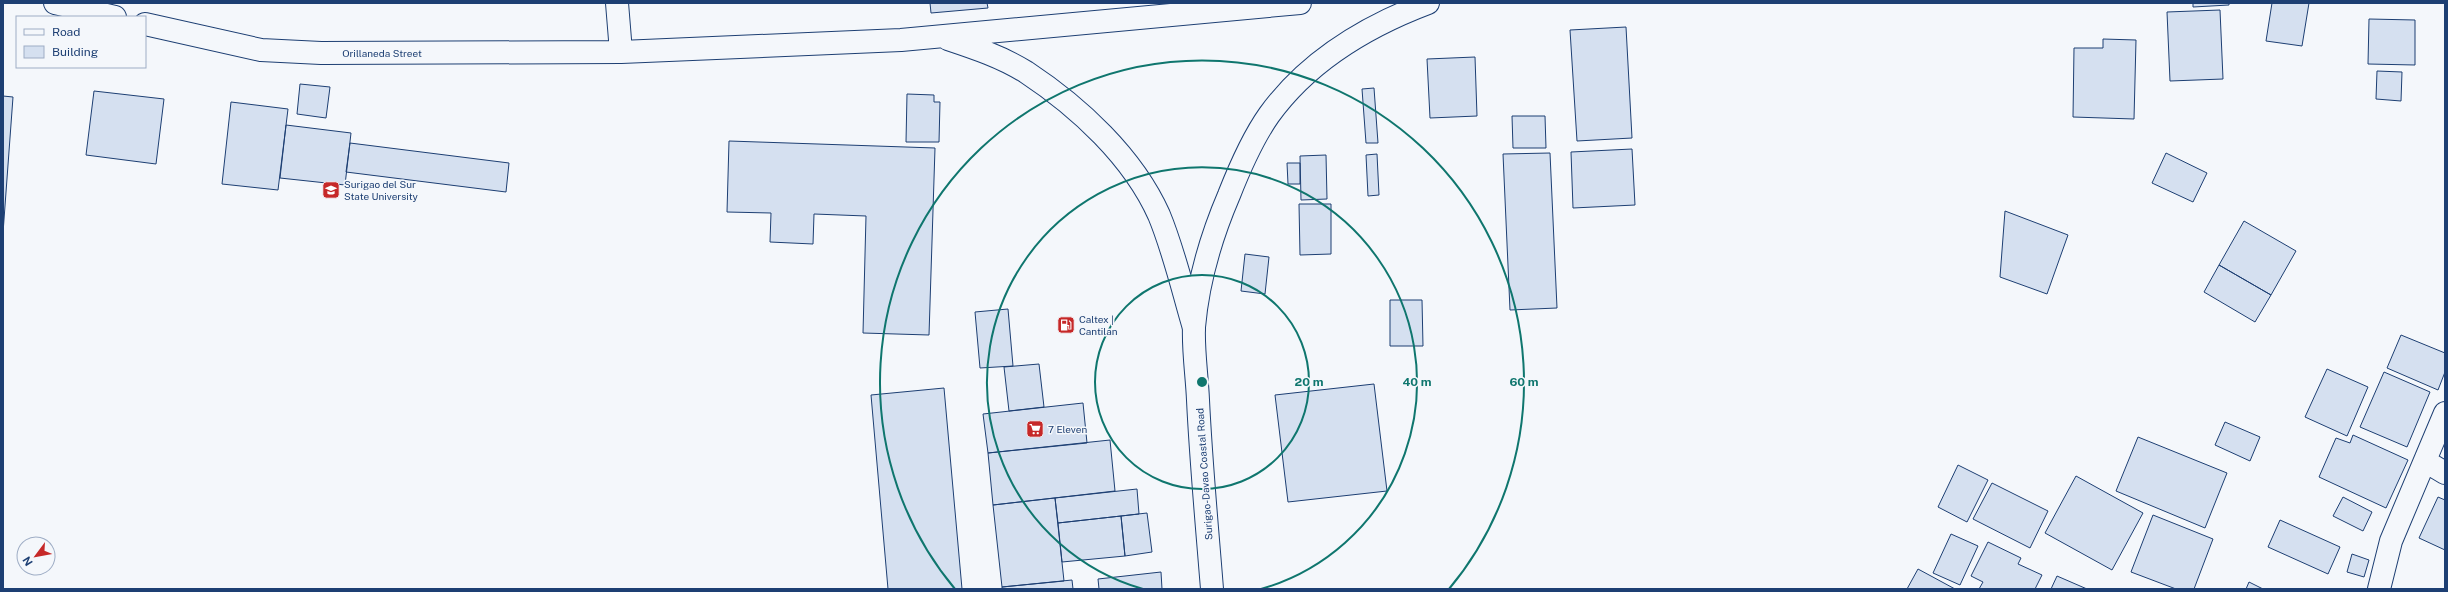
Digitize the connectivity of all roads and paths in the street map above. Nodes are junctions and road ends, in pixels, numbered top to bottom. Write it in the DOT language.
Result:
graph roads {
  1 [pos="55,3"];
  2 [pos="617,3"];
  3 [pos="1300,3"];
  4 [pos="1428,3"];
  5 [pos="111,16"];
  6 [pos="146,24"];
  7 [pos="940,36"];
  8 [pos="621,52"];
  9 [pos="1194,328"];
  10 [pos="2445,412"];
  11 [pos="2424,461"];
  12 [pos="2445,473"];
  13 [pos="1212,589"];
  14 [pos="2379,589"];
  1 -- 5 [label="main road"];
  2 -- 8 [label="main road"];
  3 -- 7 [label="main road, Orillaneda Street"];
  4 -- 9 [label="main road, Surigao-Davao Coastal Road"];
  6 -- 8 [label="main road, Orillaneda Street"];
  7 -- 8 [label="main road, Orillaneda Street"];
  7 -- 9 [label="main road"];
  9 -- 13 [label="main road, Surigao-Davao Coastal Road"];
  10 -- 11 [label="main road"];
  11 -- 12 [label="main road"];
  11 -- 14 [label="main road"];
}
